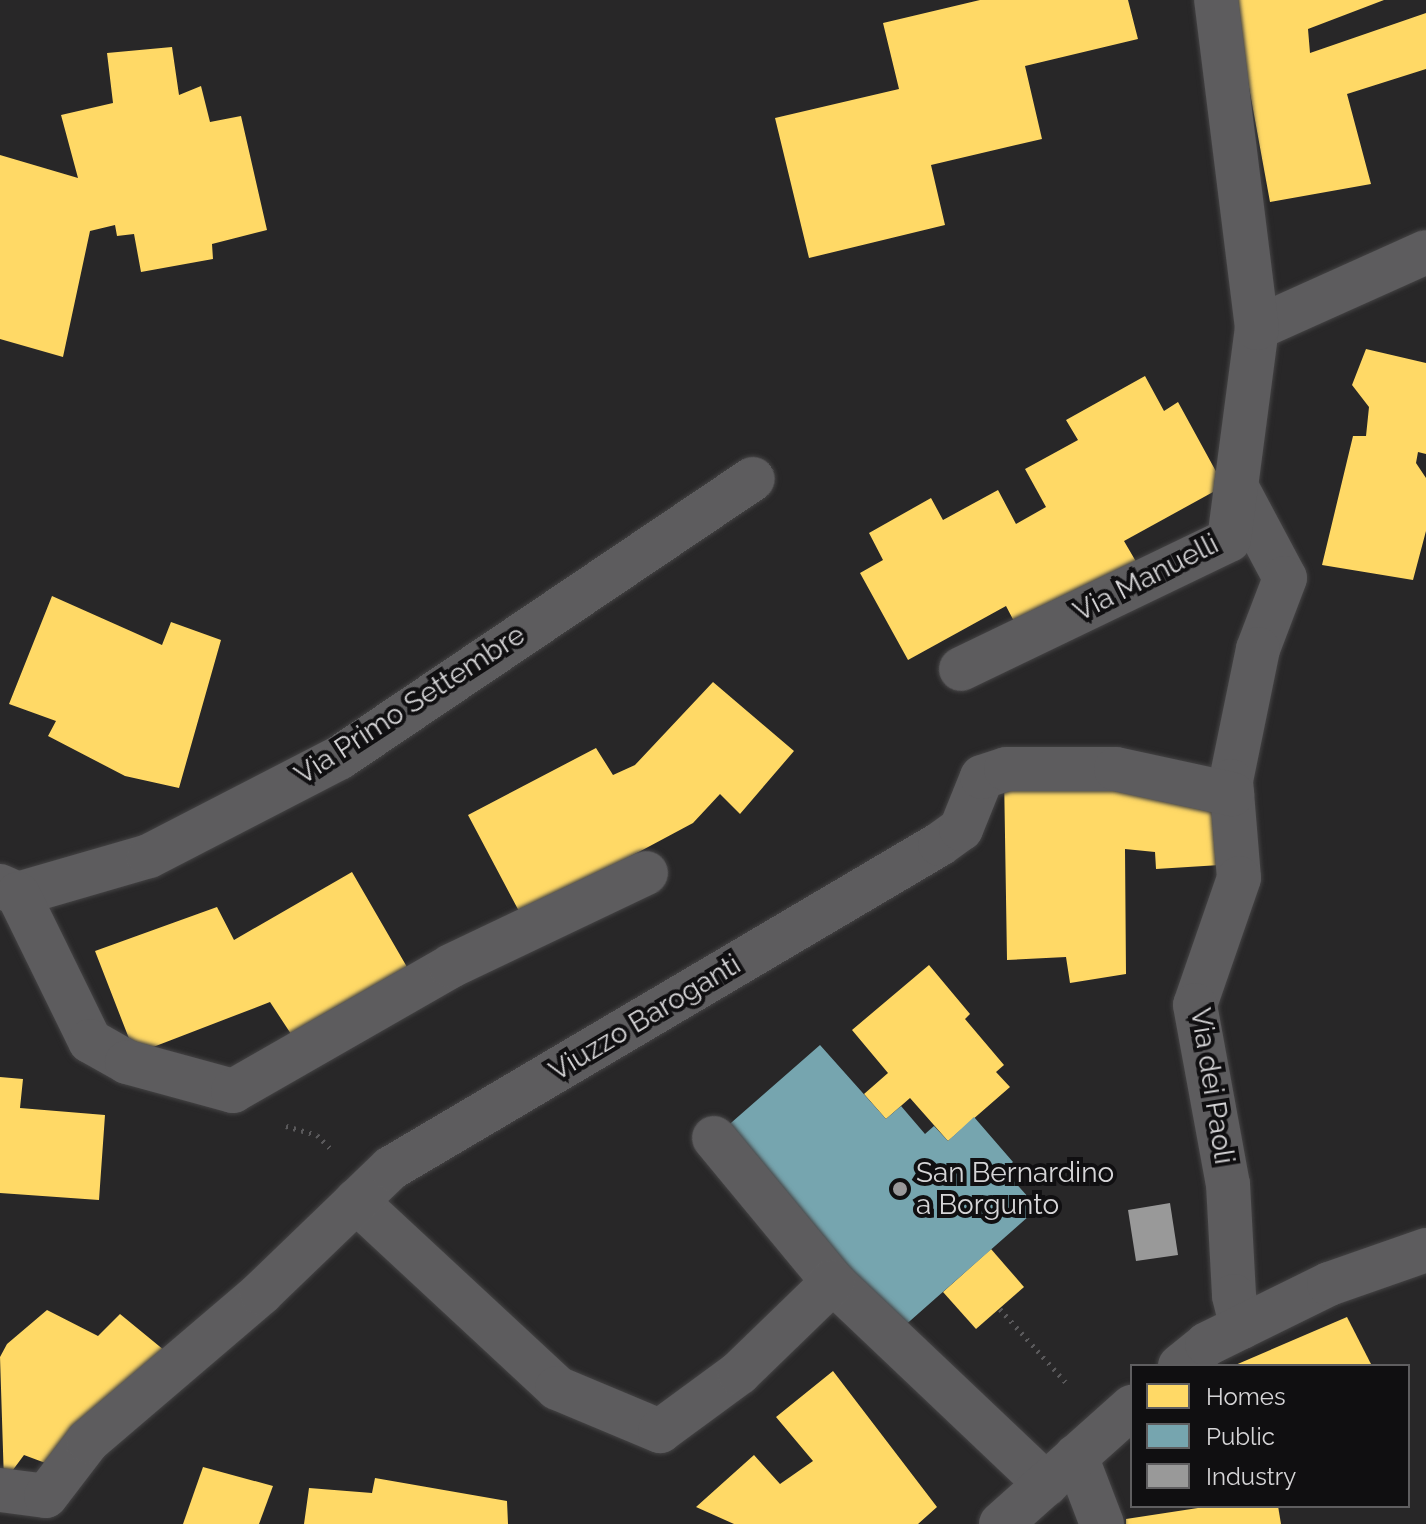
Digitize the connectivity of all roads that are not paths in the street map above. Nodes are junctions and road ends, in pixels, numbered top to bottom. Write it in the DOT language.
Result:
graph roads {
  1 [pos="1216,0"];
  2 [pos="1426,252"];
  3 [pos="1257,328"];
  4 [pos="753,479"];
  5 [pos="1236,486"];
  6 [pos="961,669"];
  7 [pos="1232,794"];
  8 [pos="646,873"];
  9 [pos="9,890"];
  10 [pos="714,1138"];
  11 [pos="356,1201"];
  12 [pos="1426,1250"];
  13 [pos="833,1282"];
  14 [pos="1242,1327"];
  15 [pos="1182,1364"];
  16 [pos="1090,1444"];
  17 [pos="0,1490"];
  18 [pos="1001,1524"];
  19 [pos="1102,1524"];
  1 -- 3 [label="street, Via Manuelli"];
  2 -- 3 [label="street"];
  3 -- 5 [label="street, Via Manuelli"];
  4 -- 9 [label="street, Via Primo Settembre"];
  5 -- 6 [label="street, Via Manuelli"];
  5 -- 7 [label="street, Via dei Paoli"];
  7 -- 11 [label="street, Viuzzo Baroganti"];
  7 -- 14 [label="street, Via dei Paoli"];
  8 -- 9 [label="street"];
  10 -- 13 [label="street"];
  11 -- 13 [label="street"];
  11 -- 17 [label="street, Viuzzo Baroganti"];
  12 -- 14 [label="street"];
  13 -- 16 [label="street"];
  14 -- 15 [label="street"];
  16 -- 18 [label="street"];
  16 -- 19 [label="street"];
}
